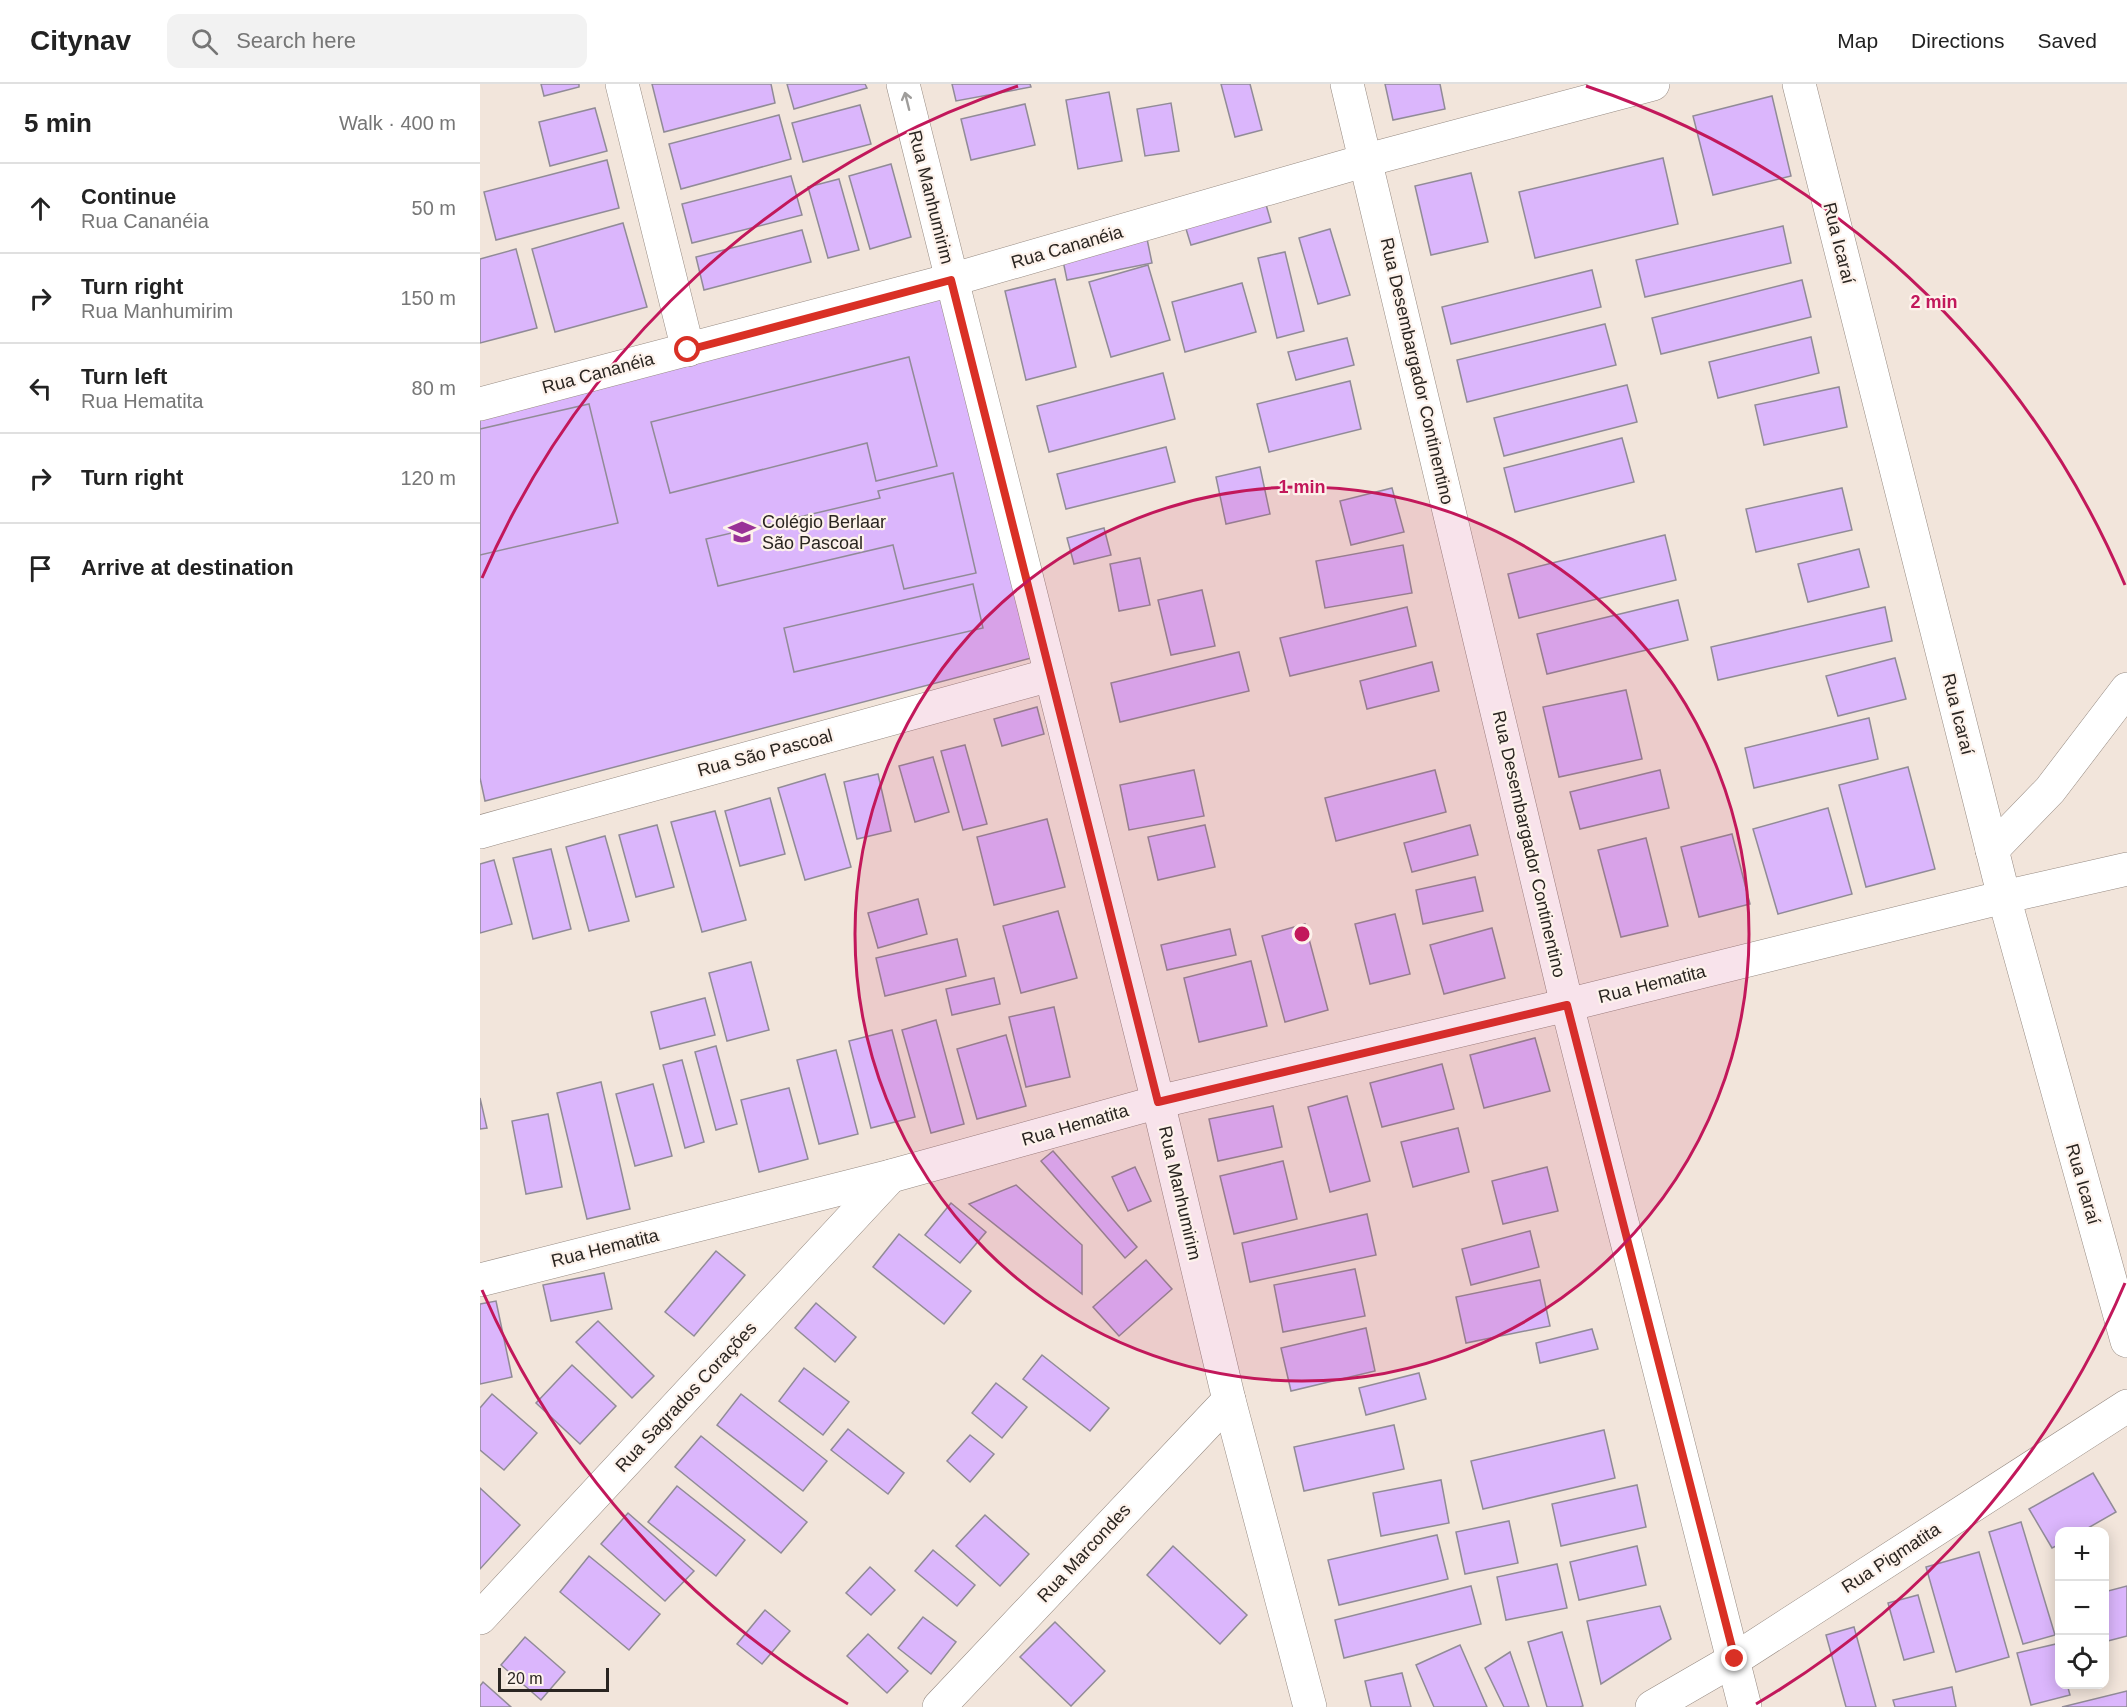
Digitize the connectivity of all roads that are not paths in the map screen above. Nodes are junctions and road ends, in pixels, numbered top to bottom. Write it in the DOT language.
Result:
graph roads {
  1 [pos="622,84"];
  2 [pos="903,84"];
  3 [pos="1347,84"];
  4 [pos="1653,84"];
  5 [pos="1799,84"];
  6 [pos="1367,160"];
  7 [pos="951,280"];
  8 [pos="688,350"];
  9 [pos="480,404"];
  10 [pos="1050,675"];
  11 [pos="2127,689"];
  12 [pos="480,832"];
  13 [pos="1992,850"];
  14 [pos="2127,869"];
  15 [pos="2004,897"];
  16 [pos="1567,1005"];
  17 [pos="1158,1102"];
  18 [pos="891,1176"];
  19 [pos="480,1280"];
  20 [pos="2127,1341"];
  21 [pos="1229,1400"];
  22 [pos="2127,1406"];
  23 [pos="480,1618"];
  24 [pos="1735,1659"];
  25 [pos="939,1707"];
  26 [pos="1310,1707"];
  27 [pos="1652,1707"];
  28 [pos="1745,1707"];
  1 -- 8 [label="street"];
  7 -- 2 [label="street, Rua Manhumirim, one-way"];
  3 -- 6 [label="street, Rua Desembargador Continentino"];
  4 -- 6 [label="street, Rua Cananéia"];
  5 -- 13 [label="street, Rua Icaraí"];
  6 -- 7 [label="street, Rua Cananéia"];
  6 -- 16 [label="street, Rua Desembargador Continentino"];
  7 -- 8 [label="street, Rua Cananéia"];
  7 -- 10 [label="street, Rua Manhumirim"];
  8 -- 9 [label="street, Rua Cananéia"];
  10 -- 12 [label="street, Rua São Pascoal"];
  10 -- 17 [label="street, Rua Manhumirim"];
  11 -- 13 [label="street"];
  13 -- 15 [label="street, Rua Icaraí"];
  14 -- 15 [label="street, Rua Hematita"];
  15 -- 16 [label="street, Rua Hematita"];
  15 -- 20 [label="street, Rua Icaraí"];
  16 -- 17 [label="street, Rua Hematita"];
  16 -- 24 [label="street, Rua Desembargador Continentino"];
  17 -- 18 [label="street, Rua Hematita"];
  17 -- 21 [label="street, Rua Manhumirim"];
  18 -- 19 [label="street, Rua Hematita"];
  18 -- 23 [label="street, Rua Sagrados Corações"];
  21 -- 25 [label="street, Rua Marcondes"];
  21 -- 26 [label="street, Rua Manhumirim"];
  22 -- 24 [label="street, Rua Pigmatita"];
  24 -- 27 [label="street, Rua Pigmatita"];
  24 -- 28 [label="street, Rua Desembargador Continentino"];
}
